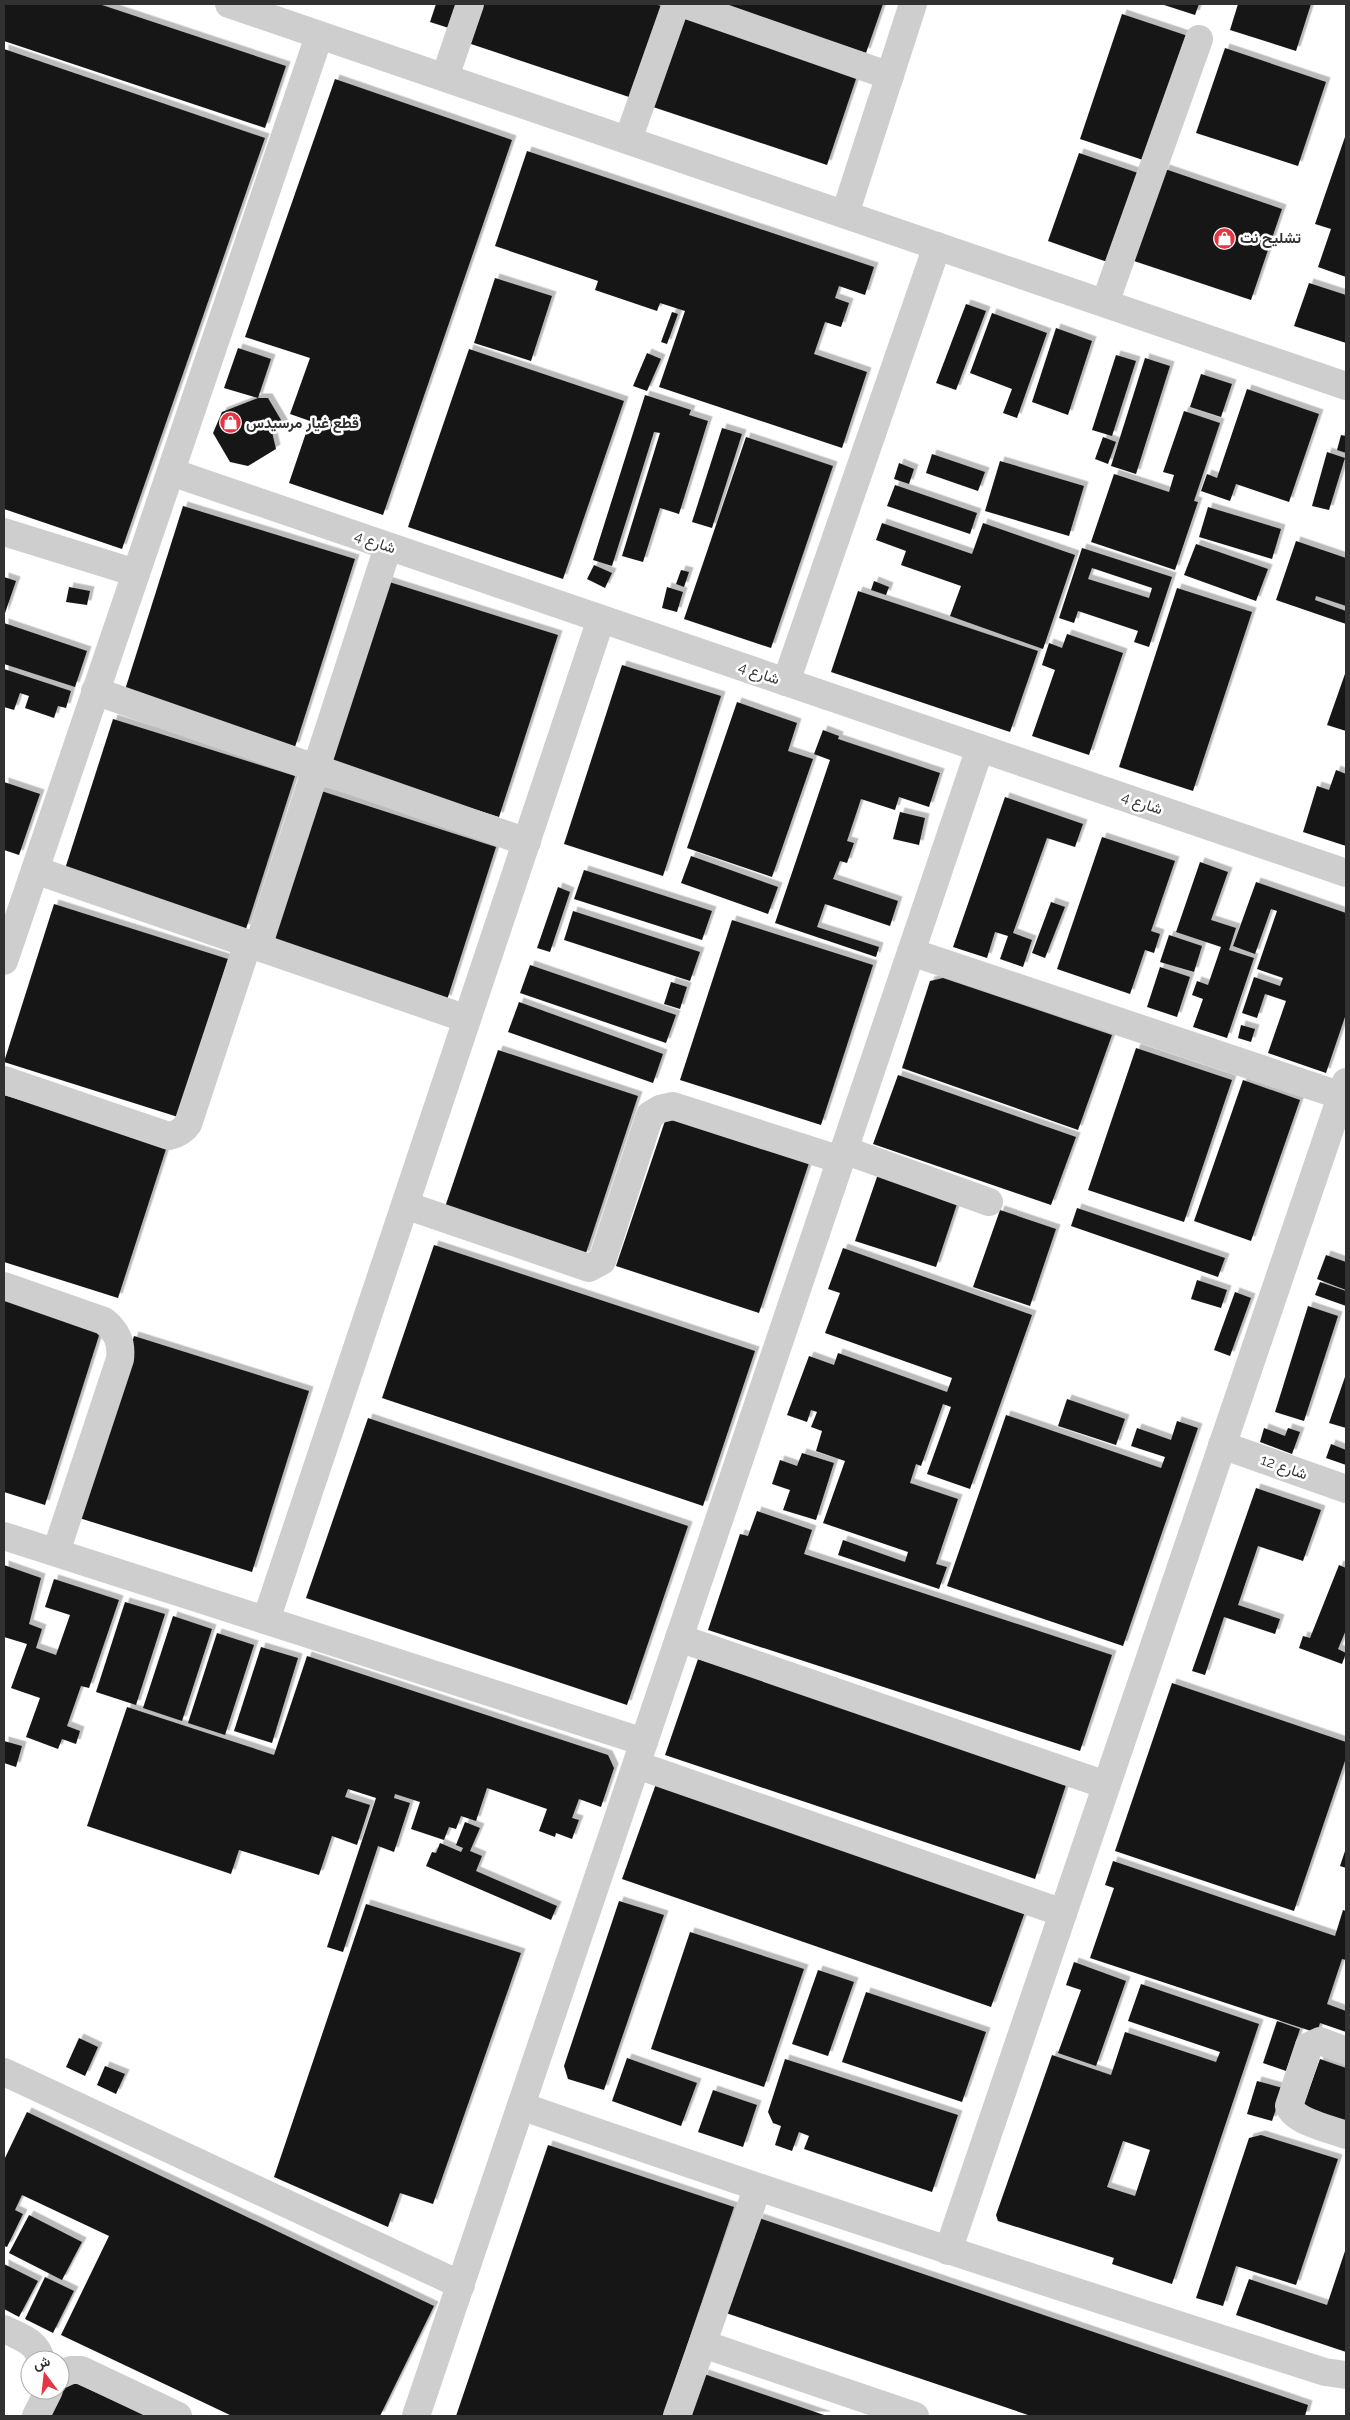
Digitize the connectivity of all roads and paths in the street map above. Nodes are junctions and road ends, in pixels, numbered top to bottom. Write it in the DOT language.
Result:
graph roads {
  1 [pos="229,4"];
  2 [pos="470,4"];
  3 [pos="676,4"];
  4 [pos="684,4"];
  5 [pos="913,4"];
  6 [pos="319,36"];
  7 [pos="1199,39"];
  8 [pos="890,76"];
  9 [pos="445,77"];
  10 [pos="628,140"];
  11 [pos="844,214"];
  12 [pos="937,246"];
  13 [pos="1105,303"];
  14 [pos="1346,386"];
  15 [pos="171,472"];
  16 [pos="4,532"];
  17 [pos="388,546"];
  18 [pos="136,573"];
  19 [pos="601,619"];
  20 [pos="786,682"];
  21 [pos="95,691"];
  22 [pos="980,748"];
  23 [pos="316,768"];
  24 [pos="527,842"];
  25 [pos="35,870"];
  26 [pos="1346,872"];
  27 [pos="253,945"];
  28 [pos="911,952"];
  29 [pos="4,961"];
  30 [pos="468,1019"];
  31 [pos="4,1080"];
  32 [pos="1344,1089"];
  33 [pos="842,1155"];
  34 [pos="989,1202"];
  35 [pos="405,1205"];
  36 [pos="4,1286"];
  37 [pos="1222,1445"];
  38 [pos="1346,1489"];
  39 [pos="4,1536"];
  40 [pos="56,1552"];
  41 [pos="266,1620"];
  42 [pos="679,1638"];
  43 [pos="640,1753"];
  44 [pos="1106,1785"];
  45 [pos="1063,1913"];
  46 [pos="1346,2051"];
  47 [pos="4,2072"];
  48 [pos="521,2106"];
  49 [pos="1346,2135"];
  50 [pos="757,2189"];
  51 [pos="948,2251"];
  52 [pos="461,2285"];
  53 [pos="4,2329"];
  54 [pos="703,2344"];
  55 [pos="37,2350"];
  56 [pos="70,2371"];
  57 [pos="1336,2374"];
  58 [pos="1346,2389"];
  59 [pos="26,2400"];
  60 [pos="44,2400"];
  61 [pos="19,2416"];
  62 [pos="36,2416"];
  63 [pos="178,2416"];
  64 [pos="416,2416"];
  65 [pos="677,2416"];
  66 [pos="915,2416"];
  1 -- 6 [label="street"];
  2 -- 9 [label="street"];
  3 -- 10 [label="street"];
  4 -- 8 [label="street"];
  5 -- 8 [label="street"];
  6 -- 9 [label="street"];
  6 -- 15 [label="street"];
  7 -- 13 [label="street"];
  8 -- 11 [label="street"];
  9 -- 10 [label="street"];
  10 -- 11 [label="street"];
  11 -- 12 [label="street"];
  12 -- 13 [label="street"];
  12 -- 20 [label="street"];
  13 -- 14 [label="street"];
  15 -- 17 [label="street, شارع 4"];
  15 -- 18 [label="street"];
  16 -- 18 [label="street"];
  17 -- 19 [label="street, شارع 4"];
  17 -- 23 [label="street"];
  18 -- 21 [label="street"];
  19 -- 20 [label="street, شارع 4"];
  19 -- 24 [label="street"];
  20 -- 22 [label="street, شارع 4"];
  21 -- 23 [label="street"];
  21 -- 25 [label="street"];
  22 -- 26 [label="street, شارع 4"];
  22 -- 28 [label="street"];
  23 -- 24 [label="street"];
  23 -- 27 [label="street"];
  24 -- 30 [label="street"];
  25 -- 27 [label="street"];
  25 -- 29 [label="street"];
  27 -- 30 [label="street"];
  27 -- 31 [label="street"];
  28 -- 32 [label="street"];
  28 -- 33 [label="street"];
  30 -- 35 [label="street"];
  32 -- 37 [label="street"];
  33 -- 34 [label="street"];
  33 -- 35 [label="street"];
  33 -- 42 [label="street"];
  35 -- 41 [label="street"];
  36 -- 40 [label="street"];
  37 -- 38 [label="street, شارع 12"];
  37 -- 44 [label="street"];
  39 -- 40 [label="street"];
  40 -- 41 [label="street"];
  41 -- 43 [label="street"];
  42 -- 43 [label="street"];
  42 -- 44 [label="street"];
  43 -- 45 [label="street"];
  43 -- 48 [label="street"];
  44 -- 45 [label="street"];
  45 -- 51 [label="street"];
  46 -- 49 [label="street"];
  47 -- 52 [label="street"];
  48 -- 50 [label="street"];
  48 -- 52 [label="street"];
  50 -- 51 [label="street"];
  50 -- 54 [label="street"];
  51 -- 57 [label="street"];
  52 -- 64 [label="street"];
  53 -- 55 [label="street"];
  54 -- 65 [label="street"];
  54 -- 66 [label="street"];
  56 -- 63 [label="street"];
  57 -- 58 [label="street"];
  59 -- 61 [label="street"];
  60 -- 62 [label="street"];
}
